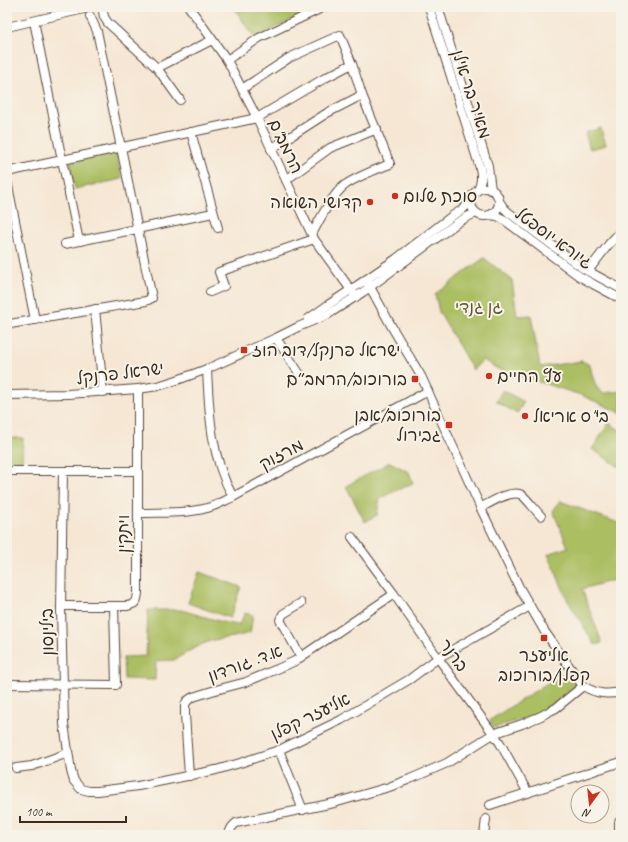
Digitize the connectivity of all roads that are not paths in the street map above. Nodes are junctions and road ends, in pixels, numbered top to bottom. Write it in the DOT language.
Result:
graph roads {
  1 [pos="189,7"];
  2 [pos="324,7"];
  3 [pos="429,7"];
  4 [pos="438,7"];
  5 [pos="84,8"];
  6 [pos="103,9"];
  7 [pos="71,10"];
  8 [pos="90,16"];
  9 [pos="34,20"];
  10 [pos="7,27"];
  11 [pos="212,40"];
  12 [pos="227,60"];
  13 [pos="352,64"];
  14 [pos="157,68"];
  15 [pos="242,89"];
  16 [pos="362,94"];
  17 [pos="180,100"];
  18 [pos="257,118"];
  19 [pos="377,128"];
  20 [pos="191,132"];
  21 [pos="120,147"];
  22 [pos="271,149"];
  23 [pos="62,160"];
  24 [pos="7,172"];
  25 [pos="286,180"];
  26 [pos="7,181"];
  27 [pos="478,190"];
  28 [pos="491,190"];
  29 [pos="471,201"];
  30 [pos="499,201"];
  31 [pos="213,213"];
  32 [pos="476,213"];
  33 [pos="490,215"];
  34 [pos="218,228"];
  35 [pos="138,229"];
  36 [pos="621,231"];
  37 [pos="313,236"];
  38 [pos="79,242"];
  39 [pos="65,244"];
  40 [pos="588,271"];
  41 [pos="368,284"];
  42 [pos="621,288"];
  43 [pos="210,292"];
  44 [pos="354,293"];
  45 [pos="621,298"];
  46 [pos="95,309"];
  47 [pos="35,320"];
  48 [pos="10,324"];
  49 [pos="276,338"];
  50 [pos="207,369"];
  51 [pos="299,373"];
  52 [pos="138,389"];
  53 [pos="428,391"];
  54 [pos="103,392"];
  55 [pos="7,395"];
  56 [pos="12,471"];
  57 [pos="63,471"];
  58 [pos="138,471"];
  59 [pos="233,497"];
  60 [pos="480,508"];
  61 [pos="138,513"];
  62 [pos="541,516"];
  63 [pos="352,537"];
  64 [pos="394,594"];
  65 [pos="301,603"];
  66 [pos="61,606"];
  67 [pos="114,606"];
  68 [pos="530,606"];
  69 [pos="301,657"];
  70 [pos="438,658"];
  71 [pos="7,684"];
  72 [pos="63,684"];
  73 [pos="583,686"];
  74 [pos="621,692"];
  75 [pos="493,734"];
  76 [pos="279,750"];
  77 [pos="68,753"];
  78 [pos="7,759"];
  79 [pos="621,762"];
  80 [pos="7,765"];
  81 [pos="16,768"];
  82 [pos="188,776"];
  83 [pos="81,789"];
  84 [pos="528,793"];
  85 [pos="490,805"];
  86 [pos="303,810"];
  87 [pos="486,818"];
  88 [pos="619,822"];
  89 [pos="228,835"];
  90 [pos="484,835"];
  91 [pos="619,835"];
  1 -- 11 [label="street, הרמב\"ם"];
  2 -- 12 [label="street"];
  3 -- 27 [label="street, מאיר בר אילן"];
  4 -- 28 [label="street, מאיר בר אילן"];
  5 -- 7 [label="street"];
  5 -- 8 [label="street"];
  6 -- 8 [label="street"];
  6 -- 14 [label="street"];
  7 -- 9 [label="street"];
  8 -- 21 [label="street"];
  9 -- 10 [label="street"];
  9 -- 23 [label="street"];
  11 -- 12 [label="street, הרמב\"ם"];
  11 -- 14 [label="street"];
  12 -- 15 [label="street, הרמב\"ם"];
  13 -- 15 [label="street"];
  13 -- 16 [label="street"];
  13 -- 18 [label="street"];
  14 -- 17 [label="street"];
  15 -- 18 [label="street, הרמב\"ם"];
  16 -- 19 [label="street"];
  16 -- 22 [label="street"];
  18 -- 20 [label="street"];
  18 -- 22 [label="street, הרמב\"ם"];
  19 -- 25 [label="street"];
  19 -- 37 [label="street"];
  20 -- 21 [label="street"];
  20 -- 31 [label="street"];
  21 -- 23 [label="street"];
  21 -- 35 [label="street"];
  22 -- 25 [label="street, הרמב\"ם"];
  23 -- 24 [label="street"];
  23 -- 38 [label="street"];
  25 -- 37 [label="street, הרמב\"ם"];
  26 -- 47 [label="street"];
  27 -- 28 [label="street"];
  27 -- 29 [label="street"];
  28 -- 30 [label="street"];
  29 -- 32 [label="street"];
  29 -- 41 [label="street, ישראל פרנקל"];
  30 -- 33 [label="street"];
  30 -- 40 [label="street, גיורא יוספטל"];
  31 -- 34 [label="street"];
  31 -- 35 [label="street"];
  32 -- 33 [label="street"];
  32 -- 41 [label="street, ישראל פרנקל"];
  33 -- 45 [label="street, גיורא יוספטל"];
  35 -- 38 [label="street"];
  35 -- 46 [label="street"];
  36 -- 40 [label="street"];
  37 -- 43 [label="street"];
  37 -- 44 [label="street, הרמב\"ם"];
  38 -- 39 [label="street"];
  40 -- 42 [label="street, גיורא יוספטל"];
  41 -- 44 [label="street, ישראל פרנקל"];
  41 -- 53 [label="street"];
  44 -- 49 [label="street, ישראל פרנקל"];
  46 -- 47 [label="street"];
  46 -- 54 [label="street"];
  47 -- 48 [label="street"];
  49 -- 50 [label="street, ישראל פרנקל"];
  49 -- 51 [label="street"];
  50 -- 52 [label="street, ישראל פרנקל"];
  50 -- 59 [label="street"];
  52 -- 54 [label="street, ישראל פרנקל"];
  52 -- 58 [label="street, ויתקין"];
  53 -- 59 [label="street, מרזוק"];
  53 -- 60 [label="street"];
  54 -- 55 [label="street, ישראל פרנקל"];
  56 -- 57 [label="street"];
  57 -- 58 [label="street"];
  57 -- 66 [label="street, בילינסון"];
  58 -- 61 [label="street, ויתקין"];
  59 -- 61 [label="street, מרזוק"];
  60 -- 62 [label="street"];
  60 -- 68 [label="street"];
  61 -- 67 [label="street, ויתקין"];
  63 -- 64 [label="street, ברנר"];
  64 -- 69 [label="street, א.ד. גורדון"];
  64 -- 70 [label="street, ברנר"];
  65 -- 69 [label="street"];
  66 -- 67 [label="street, ויתקין"];
  66 -- 72 [label="street, בילינסון"];
  67 -- 72 [label="street"];
  68 -- 70 [label="street, אליעזר קפלן"];
  68 -- 73 [label="street"];
  69 -- 82 [label="street, א.ד. גורדון"];
  70 -- 75 [label="street, ברנר"];
  70 -- 76 [label="street, אליעזר קפלן"];
  71 -- 72 [label="street"];
  72 -- 77 [label="street, בילינסון"];
  73 -- 74 [label="street"];
  73 -- 75 [label="street"];
  75 -- 84 [label="street, ברנר"];
  75 -- 86 [label="street"];
  76 -- 82 [label="street, אליעזר קפלן"];
  76 -- 86 [label="street"];
  77 -- 81 [label="street"];
  77 -- 83 [label="street, בילינסון"];
  78 -- 80 [label="street"];
  79 -- 84 [label="street"];
  82 -- 83 [label="street, אליעזר קפלן"];
  84 -- 85 [label="street"];
  86 -- 89 [label="street"];
  87 -- 90 [label="street"];
  88 -- 91 [label="street"];
}
